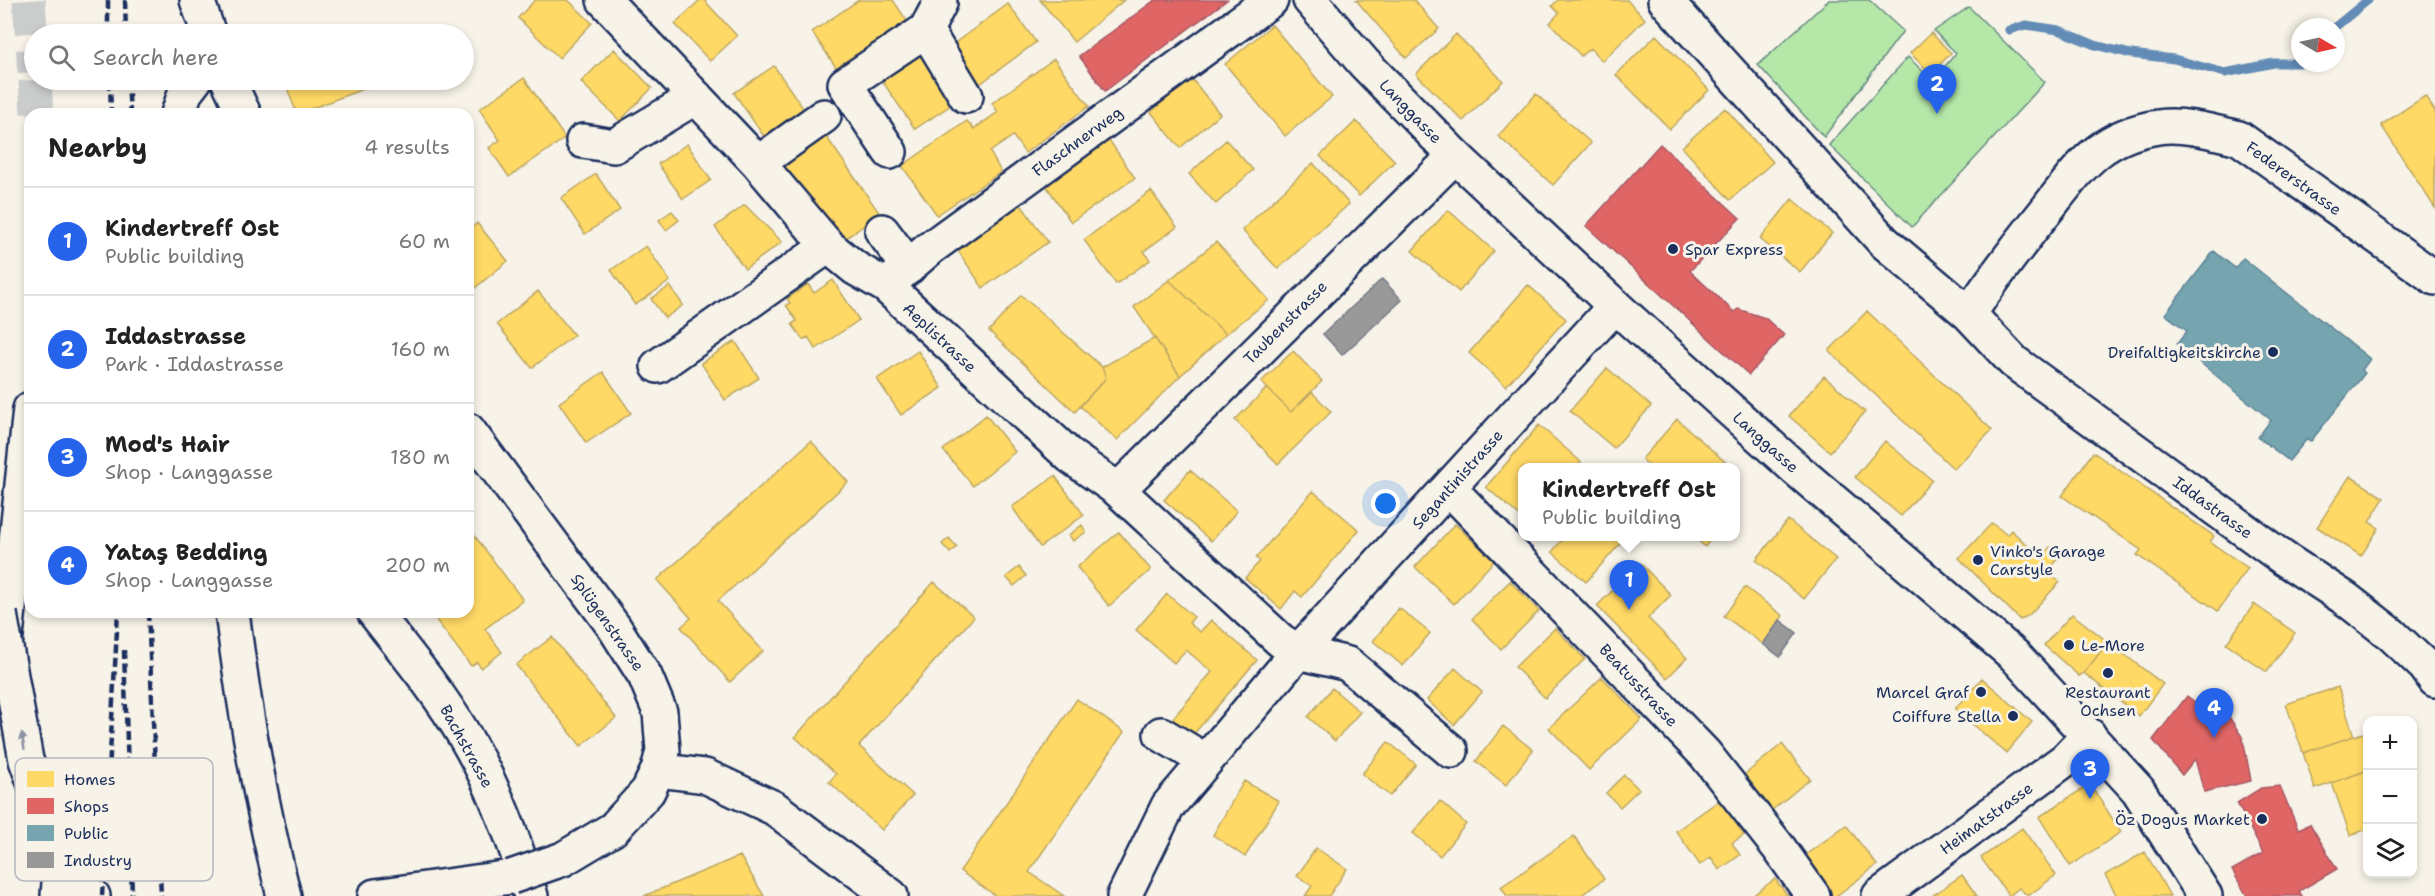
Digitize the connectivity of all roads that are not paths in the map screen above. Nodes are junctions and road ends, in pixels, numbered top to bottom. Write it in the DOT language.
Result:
graph roads {
  1 [pos="197,0"];
  2 [pos="604,0"];
  3 [pos="1271,0"];
  4 [pos="1310,0"];
  5 [pos="1665,0"];
  6 [pos="937,8"];
  7 [pos="205,24"];
  8 [pos="187,90"];
  9 [pos="233,90"];
  10 [pos="966,96"];
  11 [pos="696,97"];
  12 [pos="180,108"];
  13 [pos="241,108"];
  14 [pos="824,116"];
  15 [pos="583,141"];
  16 [pos="890,152"];
  17 [pos="1455,156"];
  18 [pos="758,164"];
  19 [pos="882,231"];
  20 [pos="828,246"];
  21 [pos="897,277"];
  22 [pos="2435,278"];
  23 [pos="1615,306"];
  24 [pos="1969,314"];
  25 [pos="658,366"];
  26 [pos="474,438"];
  27 [pos="24,465"];
  28 [pos="1449,488"];
  29 [pos="1118,490"];
  30 [pos="0,614"];
  31 [pos="232,618"];
  32 [pos="379,618"];
  33 [pos="1299,652"];
  34 [pos="2435,680"];
  35 [pos="0,690"];
  36 [pos="1161,734"];
  37 [pos="2090,735"];
  38 [pos="1451,751"];
  39 [pos="27,758"];
  40 [pos="1206,761"];
  41 [pos="658,770"];
  42 [pos="60,881"];
  43 [pos="81,881"];
  44 [pos="58,896"];
  45 [pos="93,896"];
  46 [pos="284,896"];
  47 [pos="375,896"];
  48 [pos="531,896"];
  49 [pos="891,896"];
  50 [pos="1124,896"];
  51 [pos="1813,896"];
  52 [pos="1879,896"];
  53 [pos="2205,896"];
  1 -- 7 [label="main road"];
  2 -- 11 [label="main road, Aeplistrasse"];
  3 -- 21 [label="main road, Flaschnerweg"];
  4 -- 17 [label="main road, Langgasse"];
  5 -- 24 [label="main road, Iddastrasse"];
  6 -- 10 [label="main road"];
  6 -- 16 [label="main road"];
  8 -- 12 [label="main road"];
  9 -- 13 [label="main road"];
  11 -- 15 [label="main road"];
  11 -- 18 [label="main road, Aeplistrasse"];
  14 -- 18 [label="main road"];
  17 -- 23 [label="main road, Langgasse"];
  17 -- 29 [label="main road, Taubenstrasse"];
  18 -- 20 [label="main road, Aeplistrasse"];
  19 -- 21 [label="main road"];
  20 -- 21 [label="main road, Aeplistrasse"];
  20 -- 25 [label="main road"];
  21 -- 29 [label="main road, Aeplistrasse"];
  22 -- 24 [label="main road, Federerstrasse"];
  23 -- 28 [label="main road, Segantinistrasse"];
  23 -- 37 [label="main road, Langgasse"];
  24 -- 34 [label="main road, Iddastrasse"];
  26 -- 41 [label="main road, Splügenstrasse"];
  27 -- 35 [label="main road"];
  28 -- 33 [label="main road, Segantinistrasse"];
  28 -- 51 [label="main road, Beatusstrasse"];
  29 -- 33 [label="main road, Aeplistrasse"];
  39 -- 30 [label="main road, one-way, bridge"];
  31 -- 46 [label="main road"];
  32 -- 48 [label="main road, Bachstrasse"];
  33 -- 38 [label="main road"];
  33 -- 40 [label="main road, Segantinistrasse"];
  36 -- 40 [label="main road"];
  37 -- 52 [label="main road, Heimatstrasse"];
  37 -- 53 [label="main road, Langgasse"];
  40 -- 50 [label="main road, Segantinistrasse"];
  41 -- 47 [label="main road, Splügenstrasse, bridge"];
  41 -- 49 [label="main road"];
  42 -- 44 [label="main road"];
  43 -- 45 [label="main road"];
}
